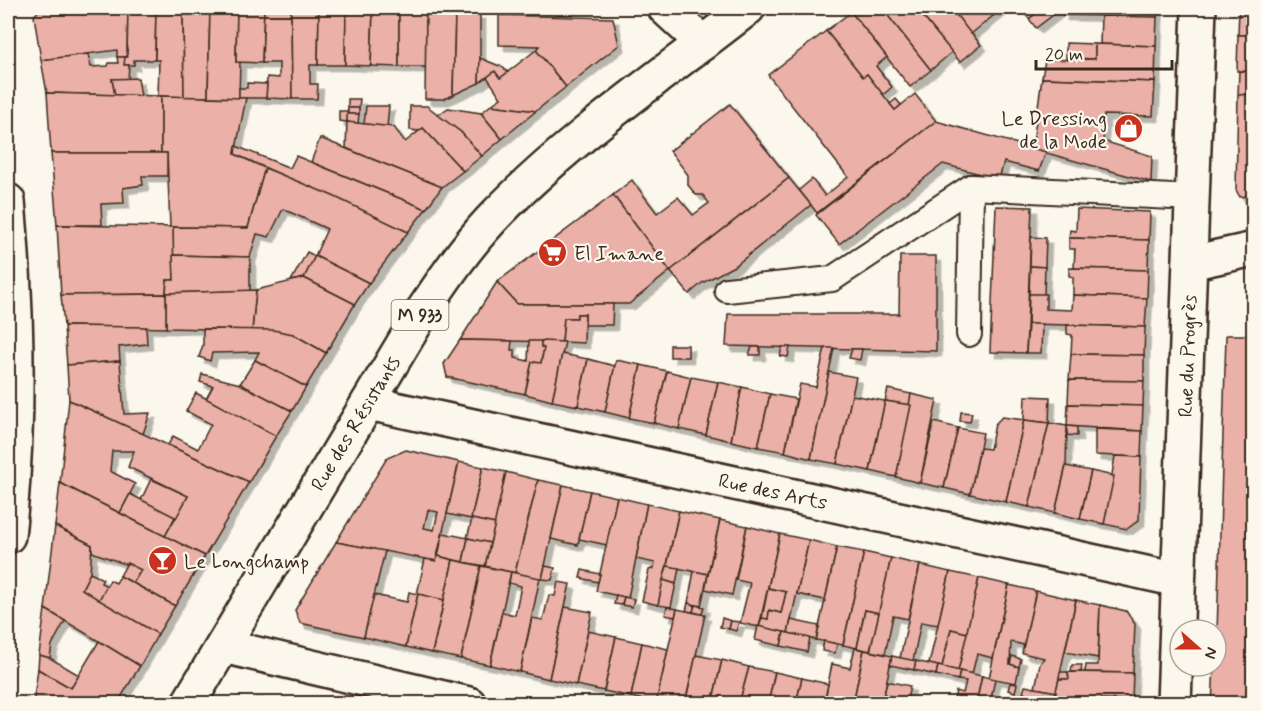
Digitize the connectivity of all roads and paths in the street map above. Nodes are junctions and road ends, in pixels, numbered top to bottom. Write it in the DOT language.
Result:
graph roads {
  1 [pos="665,8"];
  2 [pos="748,8"];
  3 [pos="1199,8"];
  4 [pos="703,43"];
  5 [pos="971,187"];
  6 [pos="1193,198"];
  7 [pos="8,201"];
  8 [pos="1254,249"];
  9 [pos="1190,263"];
  10 [pos="727,290"];
  11 [pos="969,334"];
  12 [pos="368,403"];
  13 [pos="8,536"];
  14 [pos="1178,580"];
  15 [pos="223,646"];
  16 [pos="188,704"];
  17 [pos="470,704"];
  18 [pos="1173,704"];
  1 -- 4 [label="street"];
  2 -- 4 [label="street, Rue des Résistants / M 933"];
  3 -- 6 [label="street, Rue du Progrès"];
  4 -- 12 [label="street, Rue des Résistants / M 933"];
  5 -- 6 [label="lane"];
  5 -- 10 [label="lane"];
  5 -- 11 [label="lane"];
  6 -- 9 [label="street, Rue du Progrès"];
  7 -- 13 [label="street"];
  8 -- 9 [label="street"];
  9 -- 14 [label="street, Rue du Progrès"];
  12 -- 14 [label="street, Rue des Arts"];
  12 -- 15 [label="street, Rue des Résistants / M 933"];
  14 -- 18 [label="street, Rue du Progrès"];
  15 -- 16 [label="street, Rue des Résistants / M 933"];
  15 -- 17 [label="street"];
}
